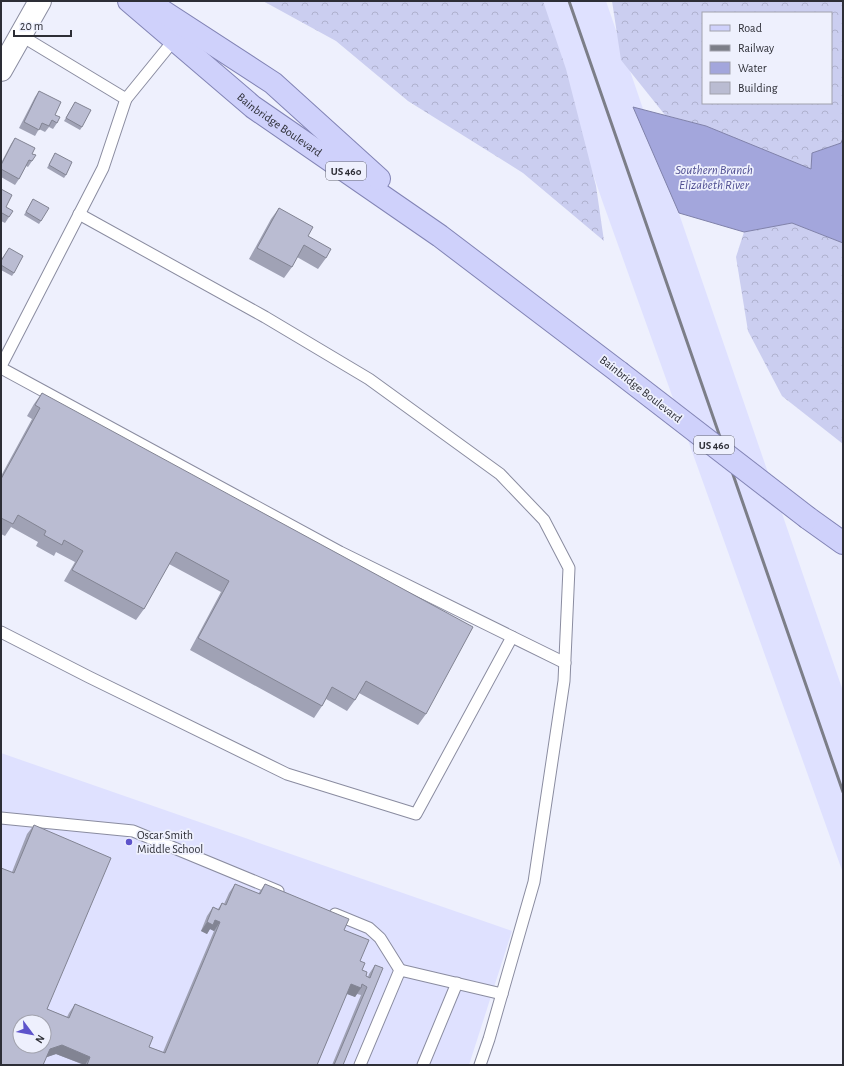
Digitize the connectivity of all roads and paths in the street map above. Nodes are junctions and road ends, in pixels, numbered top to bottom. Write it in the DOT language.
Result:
graph roads {
  1 [pos="40,1"];
  2 [pos="129,1"];
  3 [pos="147,1"];
  4 [pos="20,35"];
  5 [pos="174,40"];
  6 [pos="1,70"];
  7 [pos="126,99"];
  8 [pos="79,214"];
  9 [pos="440,236"];
  10 [pos="1,367"];
  11 [pos="843,543"];
  12 [pos="1,632"];
  13 [pos="512,637"];
  14 [pos="565,663"];
  15 [pos="1,818"];
  16 [pos="288,895"];
  17 [pos="325,910"];
  18 [pos="400,970"];
  19 [pos="457,983"];
  20 [pos="502,994"];
  21 [pos="360,1065"];
  22 [pos="423,1065"];
  23 [pos="480,1065"];
  1 -- 4 [label="street"];
  2 -- 5 [label="main road, Bainbridge Boulevard / US 460"];
  3 -- 9 [label="main road, Bainbridge Boulevard / US 460"];
  4 -- 6 [label="street"];
  4 -- 7 [label="lane"];
  5 -- 7 [label="lane"];
  5 -- 9 [label="main road, Bainbridge Boulevard / US 460"];
  7 -- 8 [label="lane"];
  8 -- 10 [label="lane"];
  8 -- 14 [label="lane"];
  9 -- 11 [label="main road, Bainbridge Boulevard / US 460, bridge"];
  10 -- 13 [label="lane"];
  12 -- 13 [label="lane"];
  13 -- 14 [label="lane"];
  14 -- 20 [label="lane"];
  15 -- 16 [label="lane"];
  17 -- 18 [label="lane"];
  18 -- 19 [label="lane"];
  18 -- 21 [label="lane"];
  19 -- 20 [label="lane"];
  19 -- 22 [label="lane"];
  20 -- 23 [label="lane"];
}
